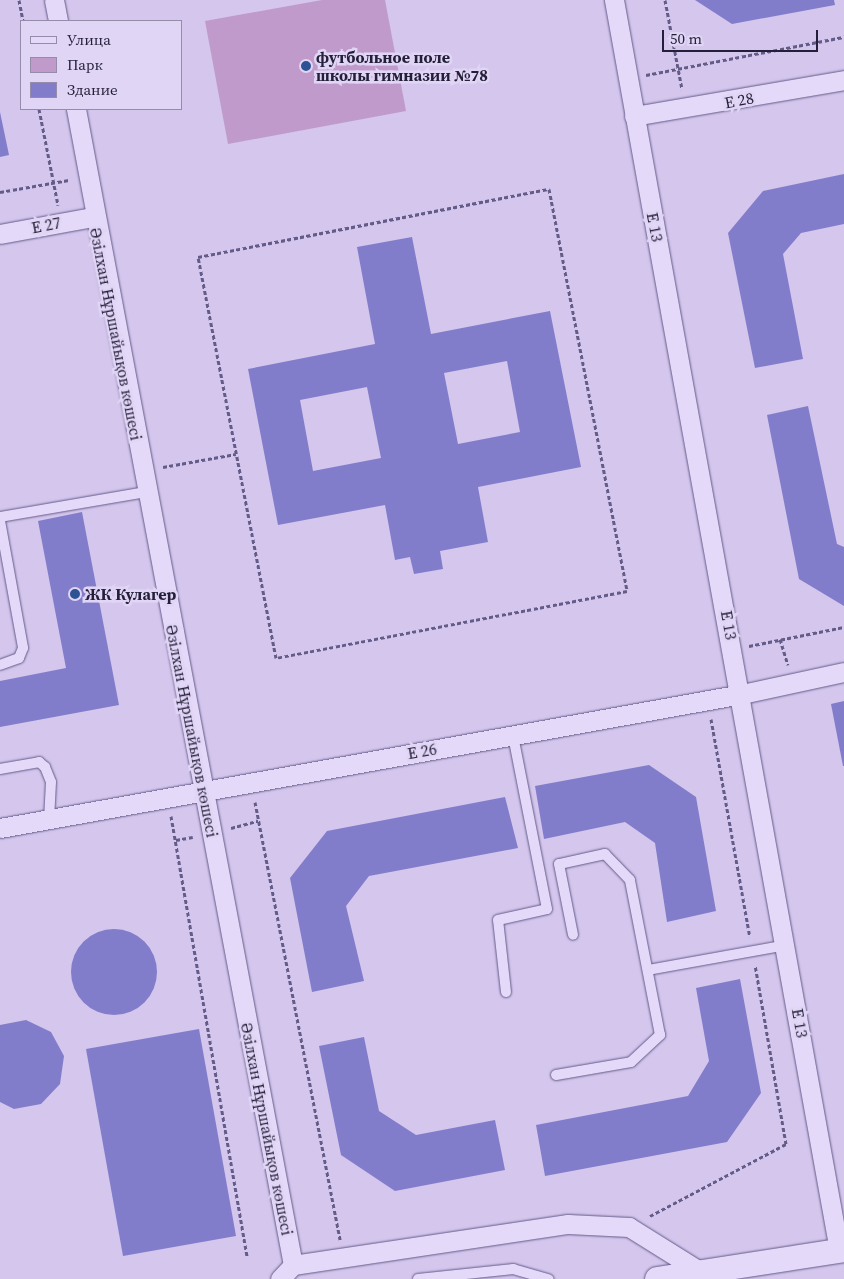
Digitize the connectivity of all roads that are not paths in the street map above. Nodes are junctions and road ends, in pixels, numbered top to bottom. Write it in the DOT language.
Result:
graph roads {
  1 [pos="54,0"];
  2 [pos="614,0"];
  3 [pos="58,20"];
  4 [pos="844,80"];
  5 [pos="76,110"];
  6 [pos="634,116"];
  7 [pos="93,217"];
  8 [pos="0,234"];
  9 [pos="147,492"];
  10 [pos="0,519"];
  11 [pos="0,665"];
  12 [pos="844,672"];
  13 [pos="742,694"];
  14 [pos="513,735"];
  15 [pos="0,769"];
  16 [pos="203,790"];
  17 [pos="49,817"];
  18 [pos="0,828"];
  19 [pos="573,935"];
  20 [pos="787,944"];
  21 [pos="648,970"];
  22 [pos="506,992"];
  23 [pos="556,1075"];
  24 [pos="842,1250"];
  25 [pos="293,1265"];
  26 [pos="701,1272"];
  27 [pos="280,1279"];
  28 [pos="418,1279"];
  29 [pos="549,1279"];
  30 [pos="657,1279"];
  1 -- 3 [label="street"];
  2 -- 6 [label="street, E 13"];
  4 -- 6 [label="street, E 28"];
  5 -- 7 [label="street, Әзілхан Нұршайықов көшесі"];
  6 -- 13 [label="street, E 13"];
  7 -- 8 [label="street, E 27"];
  7 -- 9 [label="street, Әзілхан Нұршайықов көшесі"];
  9 -- 10 [label="lane"];
  9 -- 16 [label="street, Әзілхан Нұршайықов көшесі"];
  10 -- 11 [label="lane"];
  12 -- 13 [label="street, E 26"];
  13 -- 14 [label="street, E 26"];
  13 -- 20 [label="street, E 13"];
  14 -- 16 [label="street, E 26"];
  14 -- 22 [label="lane"];
  15 -- 17 [label="lane"];
  16 -- 17 [label="street, E 26"];
  16 -- 25 [label="street, Әзілхан Нұршайықов көшесі"];
  17 -- 18 [label="street, E 26"];
  19 -- 21 [label="lane"];
  20 -- 21 [label="lane"];
  20 -- 24 [label="street, E 13"];
  21 -- 23 [label="lane"];
  24 -- 26 [label="street"];
  25 -- 26 [label="street"];
  25 -- 27 [label="street"];
  26 -- 30 [label="street"];
  28 -- 29 [label="lane"];
}
